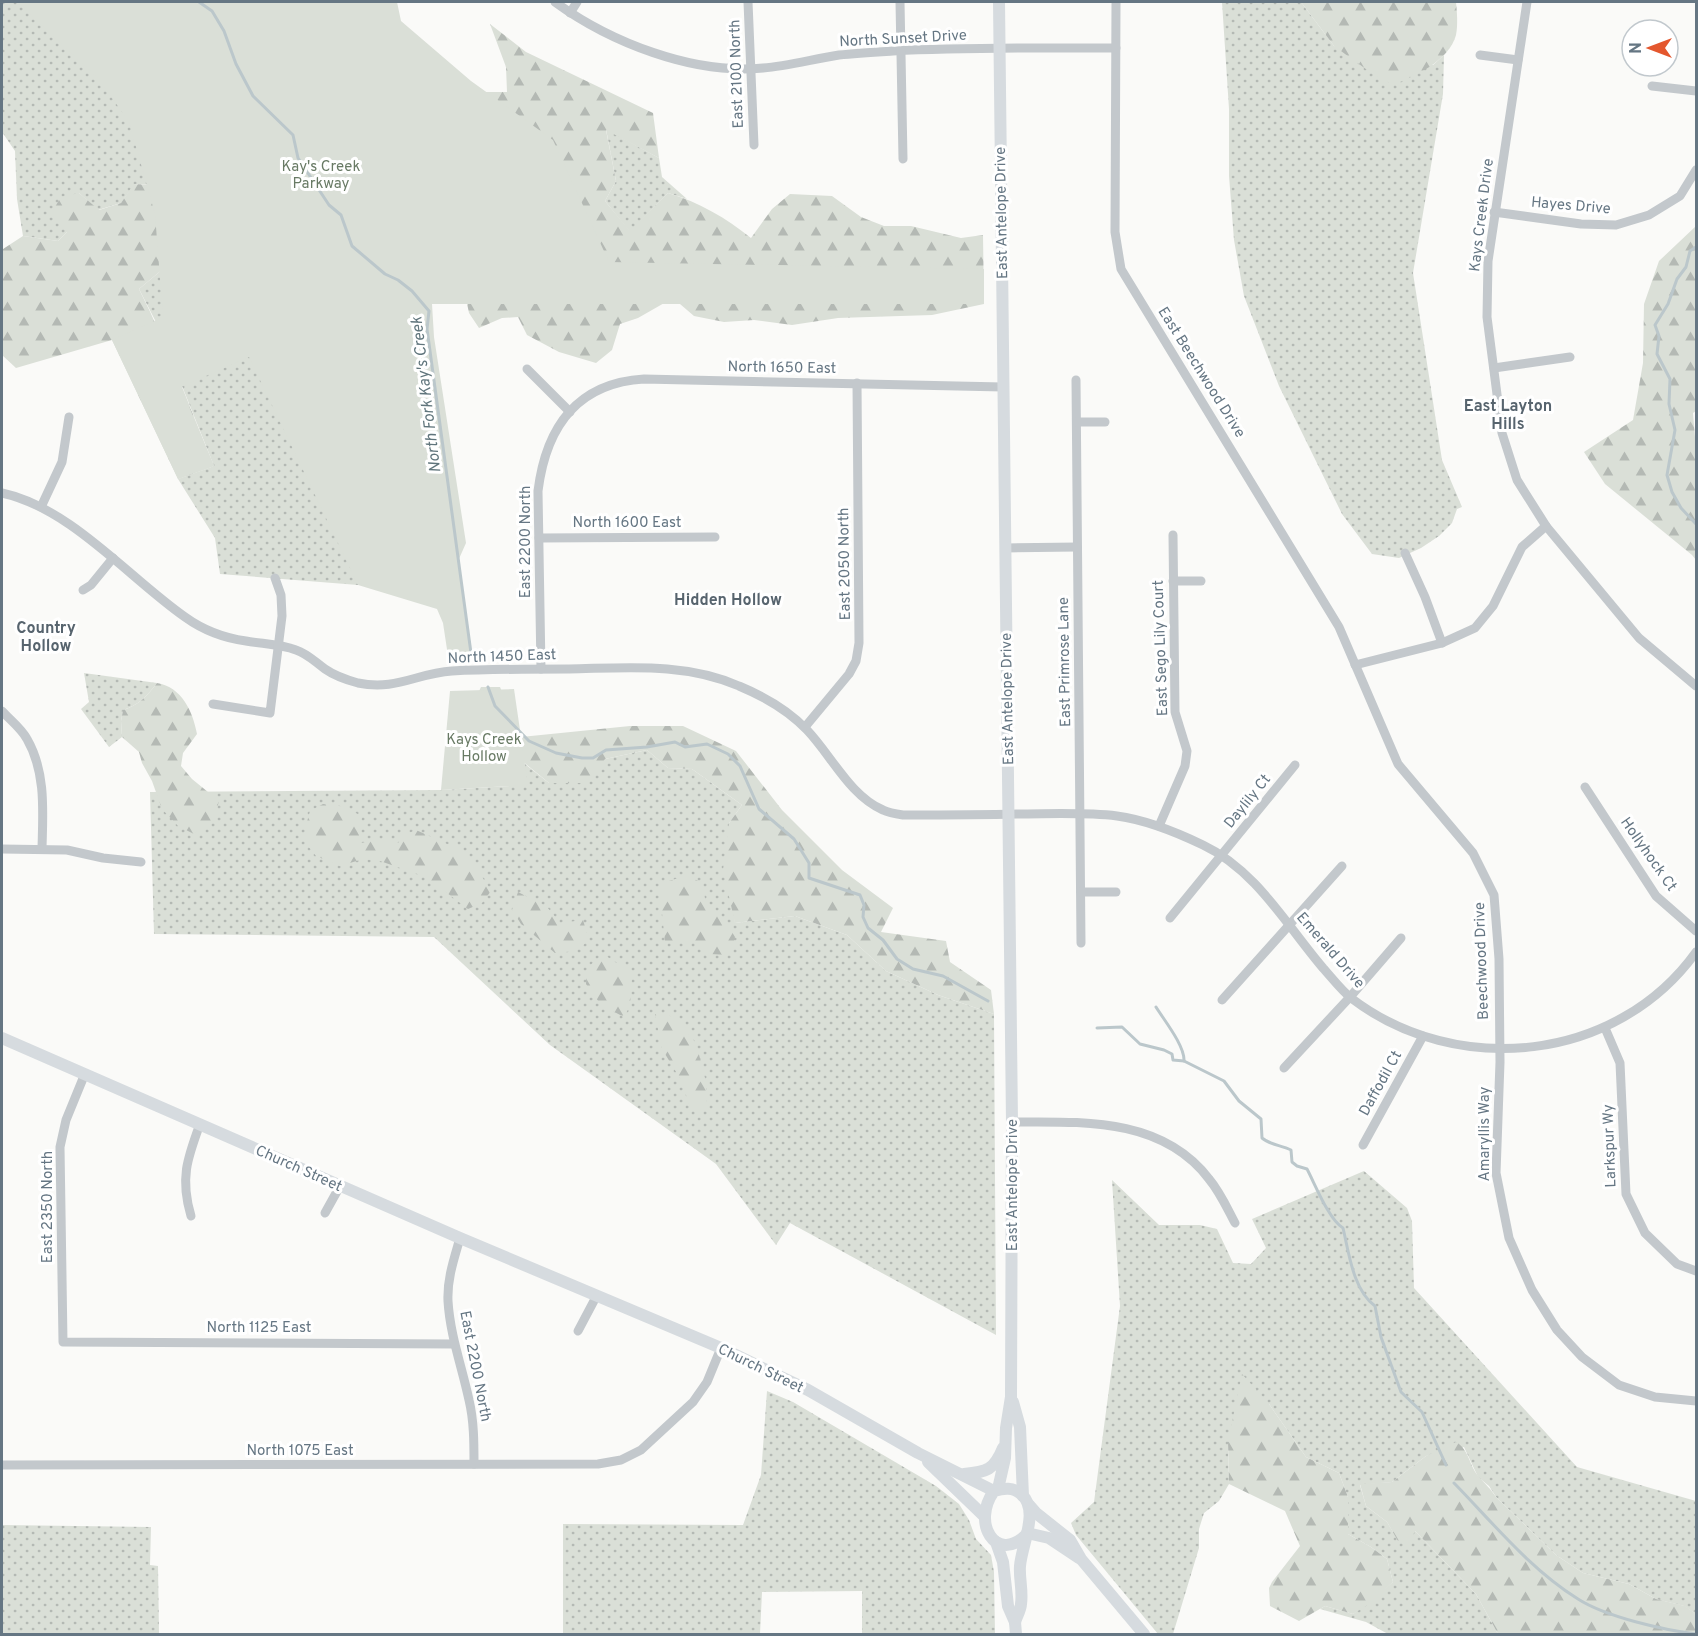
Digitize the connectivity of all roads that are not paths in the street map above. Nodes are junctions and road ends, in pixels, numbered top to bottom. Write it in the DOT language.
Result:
graph roads {
  1 [pos="555,2"];
  2 [pos="577,2"];
  3 [pos="748,2"];
  4 [pos="900,2"];
  5 [pos="999,2"];
  6 [pos="1116,2"];
  7 [pos="1527,2"];
  8 [pos="570,13"];
  9 [pos="1116,48"];
  10 [pos="1000,49"];
  11 [pos="902,51"];
  12 [pos="1480,55"];
  13 [pos="1518,60"];
  14 [pos="751,69"];
  15 [pos="1652,86"];
  16 [pos="1696,91"];
  17 [pos="754,145"];
  18 [pos="903,159"];
  19 [pos="1696,170"];
  20 [pos="1494,212"];
  21 [pos="1570,357"];
  22 [pos="1494,368"];
  23 [pos="527,369"];
  24 [pos="1076,380"];
  25 [pos="857,383"];
  26 [pos="1003,387"];
  27 [pos="570,412"];
  28 [pos="69,417"];
  29 [pos="1077,422"];
  30 [pos="1105,422"];
  31 [pos="2,493"];
  32 [pos="41,507"];
  33 [pos="1546,526"];
  34 [pos="1173,535"];
  35 [pos="715,537"];
  36 [pos="539,538"];
  37 [pos="1077,547"];
  38 [pos="1006,548"];
  39 [pos="1405,553"];
  40 [pos="113,558"];
  41 [pos="275,578"];
  42 [pos="1173,581"];
  43 [pos="1201,581"];
  44 [pos="83,590"];
  45 [pos="1442,643"];
  46 [pos="279,646"];
  47 [pos="1355,665"];
  48 [pos="541,669"];
  49 [pos="1696,686"];
  50 [pos="213,704"];
  51 [pos="2,711"];
  52 [pos="805,727"];
  53 [pos="1381,727"];
  54 [pos="1295,765"];
  55 [pos="1585,787"];
  56 [pos="1081,813"];
  57 [pos="1009,814"];
  58 [pos="1159,826"];
  59 [pos="42,848"];
  60 [pos="2,849"];
  61 [pos="1222,855"];
  62 [pos="141,862"];
  63 [pos="1342,866"];
  64 [pos="1081,892"];
  65 [pos="1116,892"];
  66 [pos="1170,918"];
  67 [pos="1289,925"];
  68 [pos="1696,931"];
  69 [pos="1401,938"];
  70 [pos="1081,943"];
  71 [pos="1696,952"];
  72 [pos="1350,997"];
  73 [pos="1222,1000"];
  74 [pos="1605,1028"];
  75 [pos="1423,1036"];
  76 [pos="2,1038"];
  77 [pos="1500,1049"];
  78 [pos="1284,1068"];
  79 [pos="84,1076"];
  80 [pos="1012,1122"];
  81 [pos="200,1124"];
  82 [pos="1363,1145"];
  83 [pos="340,1186"];
  84 [pos="325,1213"];
  85 [pos="191,1216"];
  86 [pos="1235,1223"];
  87 [pos="460,1238"];
  88 [pos="1696,1271"];
  89 [pos="596,1297"];
  90 [pos="578,1331"];
  91 [pos="63,1342"];
  92 [pos="454,1344"];
  93 [pos="721,1348"];
  94 [pos="1011,1397"];
  95 [pos="1696,1401"];
  96 [pos="1006,1442"];
  97 [pos="918,1453"];
  98 [pos="474,1464"];
  99 [pos="2,1465"];
  100 [pos="964,1474"];
  101 [pos="996,1490"];
  102 [pos="1026,1500"];
  103 [pos="984,1516"];
  104 [pos="1026,1534"];
  105 [pos="996,1542"];
  106 [pos="1081,1559"];
  107 [pos="1016,1622"];
  108 [pos="1016,1635"];
  109 [pos="1144,1635"];
  1 -- 8 [label="street, North Sunset Drive"];
  2 -- 8 [label="street"];
  3 -- 14 [label="street, East 2100 North"];
  4 -- 11 [label="street"];
  5 -- 10 [label="main road, East Antelope Drive"];
  6 -- 9 [label="street, East Beechwood Drive"];
  7 -- 13 [label="street, Kays Creek Drive"];
  8 -- 14 [label="street, North Sunset Drive"];
  9 -- 10 [label="street, North Sunset Drive"];
  9 -- 47 [label="street, East Beechwood Drive"];
  10 -- 11 [label="street, North Sunset Drive"];
  10 -- 26 [label="main road, East Antelope Drive"];
  11 -- 14 [label="street, North Sunset Drive"];
  11 -- 18 [label="street"];
  12 -- 13 [label="street"];
  13 -- 20 [label="street, Kays Creek Drive"];
  14 -- 17 [label="street, East 2100 North"];
  15 -- 16 [label="street"];
  19 -- 20 [label="street, Hayes Drive"];
  20 -- 22 [label="street, Kays Creek Drive"];
  21 -- 22 [label="street"];
  22 -- 33 [label="street, Kays Creek Drive"];
  23 -- 27 [label="street"];
  24 -- 29 [label="street, East Primrose Lane"];
  25 -- 26 [label="street, North 1650 East"];
  25 -- 27 [label="street, North 1650 East"];
  25 -- 52 [label="street, East 2050 North"];
  26 -- 38 [label="main road, East Antelope Drive"];
  27 -- 36 [label="street, East 2200 North"];
  28 -- 32 [label="street"];
  29 -- 30 [label="street"];
  29 -- 37 [label="street, East Primrose Lane"];
  31 -- 32 [label="street, North 1450 East"];
  32 -- 40 [label="street, North 1450 East"];
  33 -- 45 [label="street"];
  33 -- 49 [label="street, Kays Creek Drive"];
  34 -- 42 [label="street, East Sego Lily Court"];
  35 -- 36 [label="street, North 1600 East"];
  36 -- 48 [label="street, East 2200 North"];
  37 -- 38 [label="street"];
  37 -- 56 [label="street, East Primrose Lane"];
  38 -- 57 [label="main road, East Antelope Drive"];
  39 -- 45 [label="street"];
  40 -- 44 [label="street"];
  40 -- 46 [label="street, North 1450 East"];
  41 -- 46 [label="street"];
  42 -- 43 [label="street"];
  42 -- 58 [label="street, East Sego Lily Court"];
  45 -- 47 [label="street"];
  46 -- 48 [label="street, North 1450 East"];
  46 -- 50 [label="street"];
  47 -- 53 [label="street, East Beechwood Drive"];
  48 -- 52 [label="street, North 1450 East"];
  51 -- 59 [label="street"];
  52 -- 57 [label="street, North 1450 East"];
  53 -- 77 [label="street, Beechwood Drive"];
  54 -- 61 [label="street, Daylily Ct"];
  55 -- 68 [label="street, Hollyhock Ct"];
  56 -- 57 [label="street, Emerald Drive"];
  56 -- 58 [label="street, Emerald Drive"];
  56 -- 64 [label="street, East Primrose Lane"];
  57 -- 80 [label="main road, East Antelope Drive"];
  58 -- 61 [label="street, Emerald Drive"];
  59 -- 60 [label="street"];
  59 -- 62 [label="street"];
  61 -- 66 [label="street, Daylily Ct"];
  61 -- 67 [label="street, Emerald Drive"];
  63 -- 67 [label="street"];
  64 -- 65 [label="street"];
  64 -- 70 [label="street, East Primrose Lane"];
  67 -- 72 [label="street, Emerald Drive"];
  67 -- 73 [label="street"];
  69 -- 72 [label="street"];
  71 -- 74 [label="street, Emerald Drive"];
  72 -- 75 [label="street, Emerald Drive"];
  72 -- 78 [label="street"];
  74 -- 77 [label="street, Emerald Drive"];
  74 -- 88 [label="street, Larkspur Wy"];
  75 -- 77 [label="street, Emerald Drive"];
  75 -- 82 [label="street, Daffodil Ct"];
  76 -- 79 [label="main road, Church Street"];
  77 -- 95 [label="street, Amaryllis Way"];
  79 -- 81 [label="main road, Church Street"];
  79 -- 91 [label="street, East 2350 North"];
  80 -- 86 [label="street"];
  80 -- 94 [label="main road, East Antelope Drive"];
  81 -- 83 [label="main road, Church Street"];
  81 -- 85 [label="street"];
  83 -- 84 [label="street"];
  83 -- 87 [label="main road, Church Street"];
  87 -- 89 [label="main road, Church Street"];
  87 -- 92 [label="street, East 2200 North"];
  89 -- 90 [label="street"];
  89 -- 93 [label="main road, Church Street"];
  91 -- 92 [label="street, North 1125 East"];
  92 -- 98 [label="street, East 2200 North"];
  93 -- 97 [label="main road, Church Street"];
  93 -- 98 [label="street, North 1075 East"];
  94 -- 96 [label="main road, East Antelope Drive"];
  94 -- 102 [label="main road, East Antelope Drive"];
  96 -- 100 [label="main road"];
  96 -- 101 [label="main road, East Antelope Drive"];
  97 -- 100 [label="main road, Church Street"];
  97 -- 103 [label="main road, Church Street"];
  98 -- 99 [label="street, North 1075 East"];
  100 -- 101 [label="main road, Church Street"];
  101 -- 102 [label="main road"];
  101 -- 103 [label="main road"];
  102 -- 104 [label="main road"];
  102 -- 106 [label="main road"];
  103 -- 105 [label="main road"];
  104 -- 105 [label="main road"];
  104 -- 106 [label="main road"];
  104 -- 107 [label="main road"];
  105 -- 107 [label="main road"];
  106 -- 109 [label="main road"];
  107 -- 108 [label="main road"];
}
